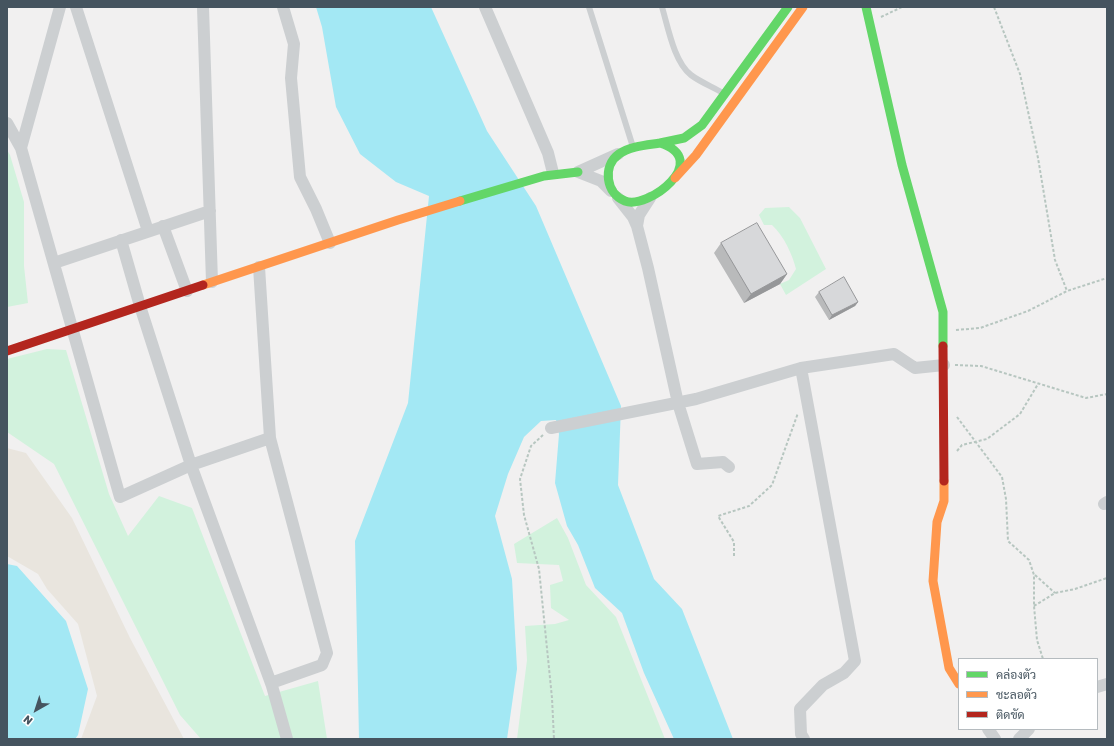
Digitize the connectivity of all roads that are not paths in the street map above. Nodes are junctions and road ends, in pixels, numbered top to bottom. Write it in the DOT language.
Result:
graph roads {
  1 [pos="60,7"];
  2 [pos="76,7"];
  3 [pos="203,7"];
  4 [pos="283,7"];
  5 [pos="485,7"];
  6 [pos="588,7"];
  7 [pos="662,7"];
  8 [pos="788,7"];
  9 [pos="803,7"];
  10 [pos="866,7"];
  11 [pos="725,94"];
  12 [pos="7,123"];
  13 [pos="660,143"];
  14 [pos="21,148"];
  15 [pos="633,148"];
  16 [pos="618,154"];
  17 [pos="578,172"];
  18 [pos="548,174"];
  19 [pos="675,178"];
  20 [pos="615,194"];
  21 [pos="651,197"];
  22 [pos="210,211"];
  23 [pos="163,226"];
  24 [pos="637,226"];
  25 [pos="148,231"];
  26 [pos="121,240"];
  27 [pos="330,243"];
  28 [pos="54,263"];
  29 [pos="258,267"];
  30 [pos="212,282"];
  31 [pos="187,290"];
  32 [pos="140,306"];
  33 [pos="72,329"];
  34 [pos="7,351"];
  35 [pos="944,365"];
  36 [pos="801,368"];
  37 [pos="678,403"];
  38 [pos="551,428"];
  39 [pos="270,438"];
  40 [pos="191,466"];
  41 [pos="729,467"];
  42 [pos="958,682"];
  43 [pos="271,683"];
  44 [pos="989,730"];
  45 [pos="1028,730"];
  46 [pos="287,739"];
  47 [pos="804,739"];
  48 [pos="995,739"];
  49 [pos="1019,739"];
  1 -- 14 [label="street"];
  2 -- 25 [label="street"];
  3 -- 22 [label="street"];
  4 -- 27 [label="street"];
  5 -- 18 [label="street"];
  6 -- 15 [label="lane"];
  7 -- 11 [label="lane"];
  8 -- 11 [label="street"];
  9 -- 19 [label="street"];
  10 -- 35 [label="street"];
  11 -- 13 [label="street"];
  12 -- 14 [label="street"];
  13 -- 15 [label="street"];
  13 -- 19 [label="street"];
  14 -- 28 [label="street"];
  15 -- 16 [label="street"];
  16 -- 17 [label="street"];
  16 -- 20 [label="street"];
  17 -- 18 [label="street"];
  17 -- 20 [label="street"];
  18 -- 27 [label="street"];
  19 -- 21 [label="street"];
  20 -- 21 [label="street"];
  20 -- 24 [label="street"];
  21 -- 24 [label="street"];
  22 -- 23 [label="street"];
  22 -- 30 [label="street"];
  23 -- 25 [label="street"];
  23 -- 31 [label="street"];
  24 -- 37 [label="street"];
  25 -- 26 [label="street"];
  26 -- 28 [label="street"];
  26 -- 32 [label="street"];
  27 -- 29 [label="street"];
  28 -- 33 [label="street"];
  29 -- 30 [label="street"];
  29 -- 39 [label="street"];
  30 -- 31 [label="street"];
  31 -- 32 [label="street"];
  32 -- 33 [label="street"];
  32 -- 40 [label="street"];
  33 -- 34 [label="street"];
  33 -- 40 [label="street"];
  35 -- 36 [label="street"];
  35 -- 42 [label="street"];
  36 -- 37 [label="street"];
  36 -- 47 [label="street"];
  37 -- 38 [label="street"];
  37 -- 41 [label="street"];
  39 -- 40 [label="street"];
  39 -- 43 [label="street"];
  40 -- 43 [label="street"];
  43 -- 46 [label="street"];
  44 -- 48 [label="street"];
  45 -- 49 [label="street"];
}
